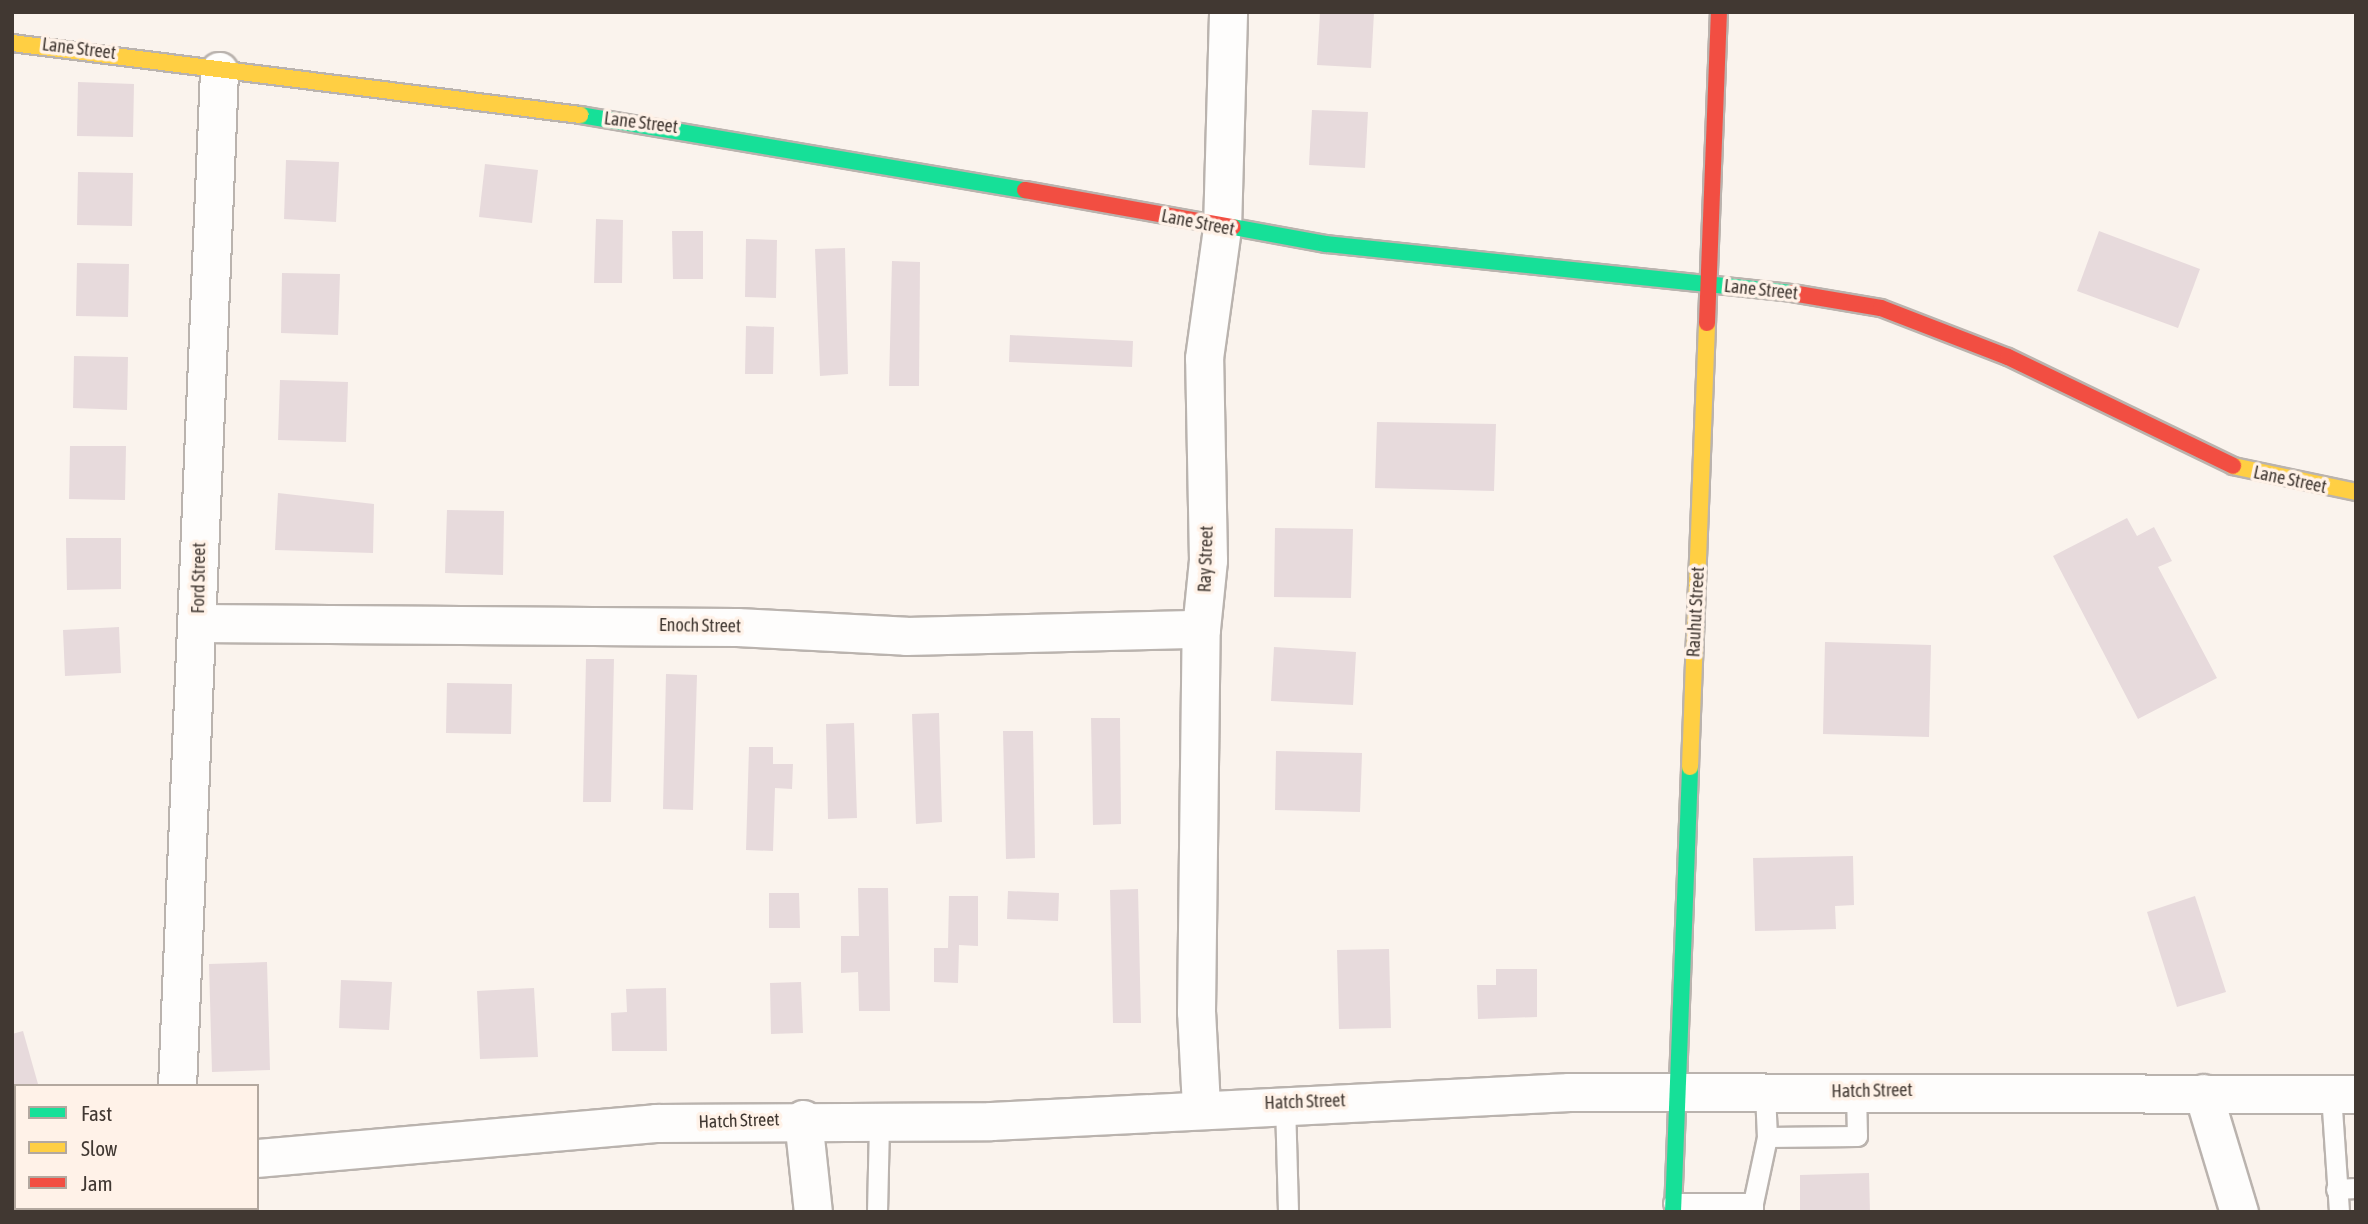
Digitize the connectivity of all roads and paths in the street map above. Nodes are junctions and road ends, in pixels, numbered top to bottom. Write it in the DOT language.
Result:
graph roads {
  1 [pos="1228,12"];
  2 [pos="1719,12"];
  3 [pos="12,43"];
  4 [pos="219,71"];
  5 [pos="1222,229"];
  6 [pos="1705,284"];
  7 [pos="2356,492"];
  8 [pos="198,623"];
  9 [pos="1201,629"];
  10 [pos="177,1084"];
  11 [pos="1856,1091"];
  12 [pos="1678,1093"];
  13 [pos="1765,1093"];
  14 [pos="2203,1093"];
  15 [pos="2343,1094"];
  16 [pos="1285,1103"];
  17 [pos="1201,1106"];
  18 [pos="803,1119"];
  19 [pos="879,1123"];
  20 [pos="1767,1137"];
  21 [pos="259,1158"];
  22 [pos="2346,1189"];
  23 [pos="1673,1207"];
  24 [pos="1753,1207"];
  25 [pos="813,1212"];
  26 [pos="877,1212"];
  27 [pos="1288,1212"];
  28 [pos="2239,1212"];
  29 [pos="2339,1212"];
  1 -- 5 [label="street, Ray Street"];
  2 -- 6 [label="street, Rauhut Street"];
  3 -- 4 [label="street, Lane Street"];
  4 -- 5 [label="street, Lane Street"];
  4 -- 8 [label="street, Ford Street"];
  5 -- 6 [label="street, Lane Street"];
  5 -- 9 [label="street, Ray Street"];
  6 -- 7 [label="street, Lane Street"];
  6 -- 12 [label="street, Rauhut Street"];
  8 -- 9 [label="street, Enoch Street"];
  8 -- 10 [label="street, Ford Street"];
  9 -- 17 [label="street, Ray Street"];
  11 -- 13 [label="street, Hatch Street"];
  11 -- 14 [label="street, Hatch Street"];
  11 -- 20 [label="lane"];
  12 -- 13 [label="street, Hatch Street"];
  12 -- 16 [label="street, Hatch Street"];
  12 -- 23 [label="street, Rauhut Street"];
  13 -- 20 [label="lane"];
  14 -- 15 [label="street, Hatch Street"];
  14 -- 28 [label="street"];
  15 -- 22 [label="lane"];
  16 -- 17 [label="street, Hatch Street"];
  16 -- 27 [label="lane"];
  17 -- 19 [label="street, Hatch Street"];
  18 -- 19 [label="street, Hatch Street"];
  18 -- 21 [label="street, Hatch Street"];
  18 -- 25 [label="street"];
  19 -- 26 [label="lane"];
  20 -- 24 [label="lane"];
  22 -- 29 [label="lane"];
  23 -- 24 [label="lane"];
}
